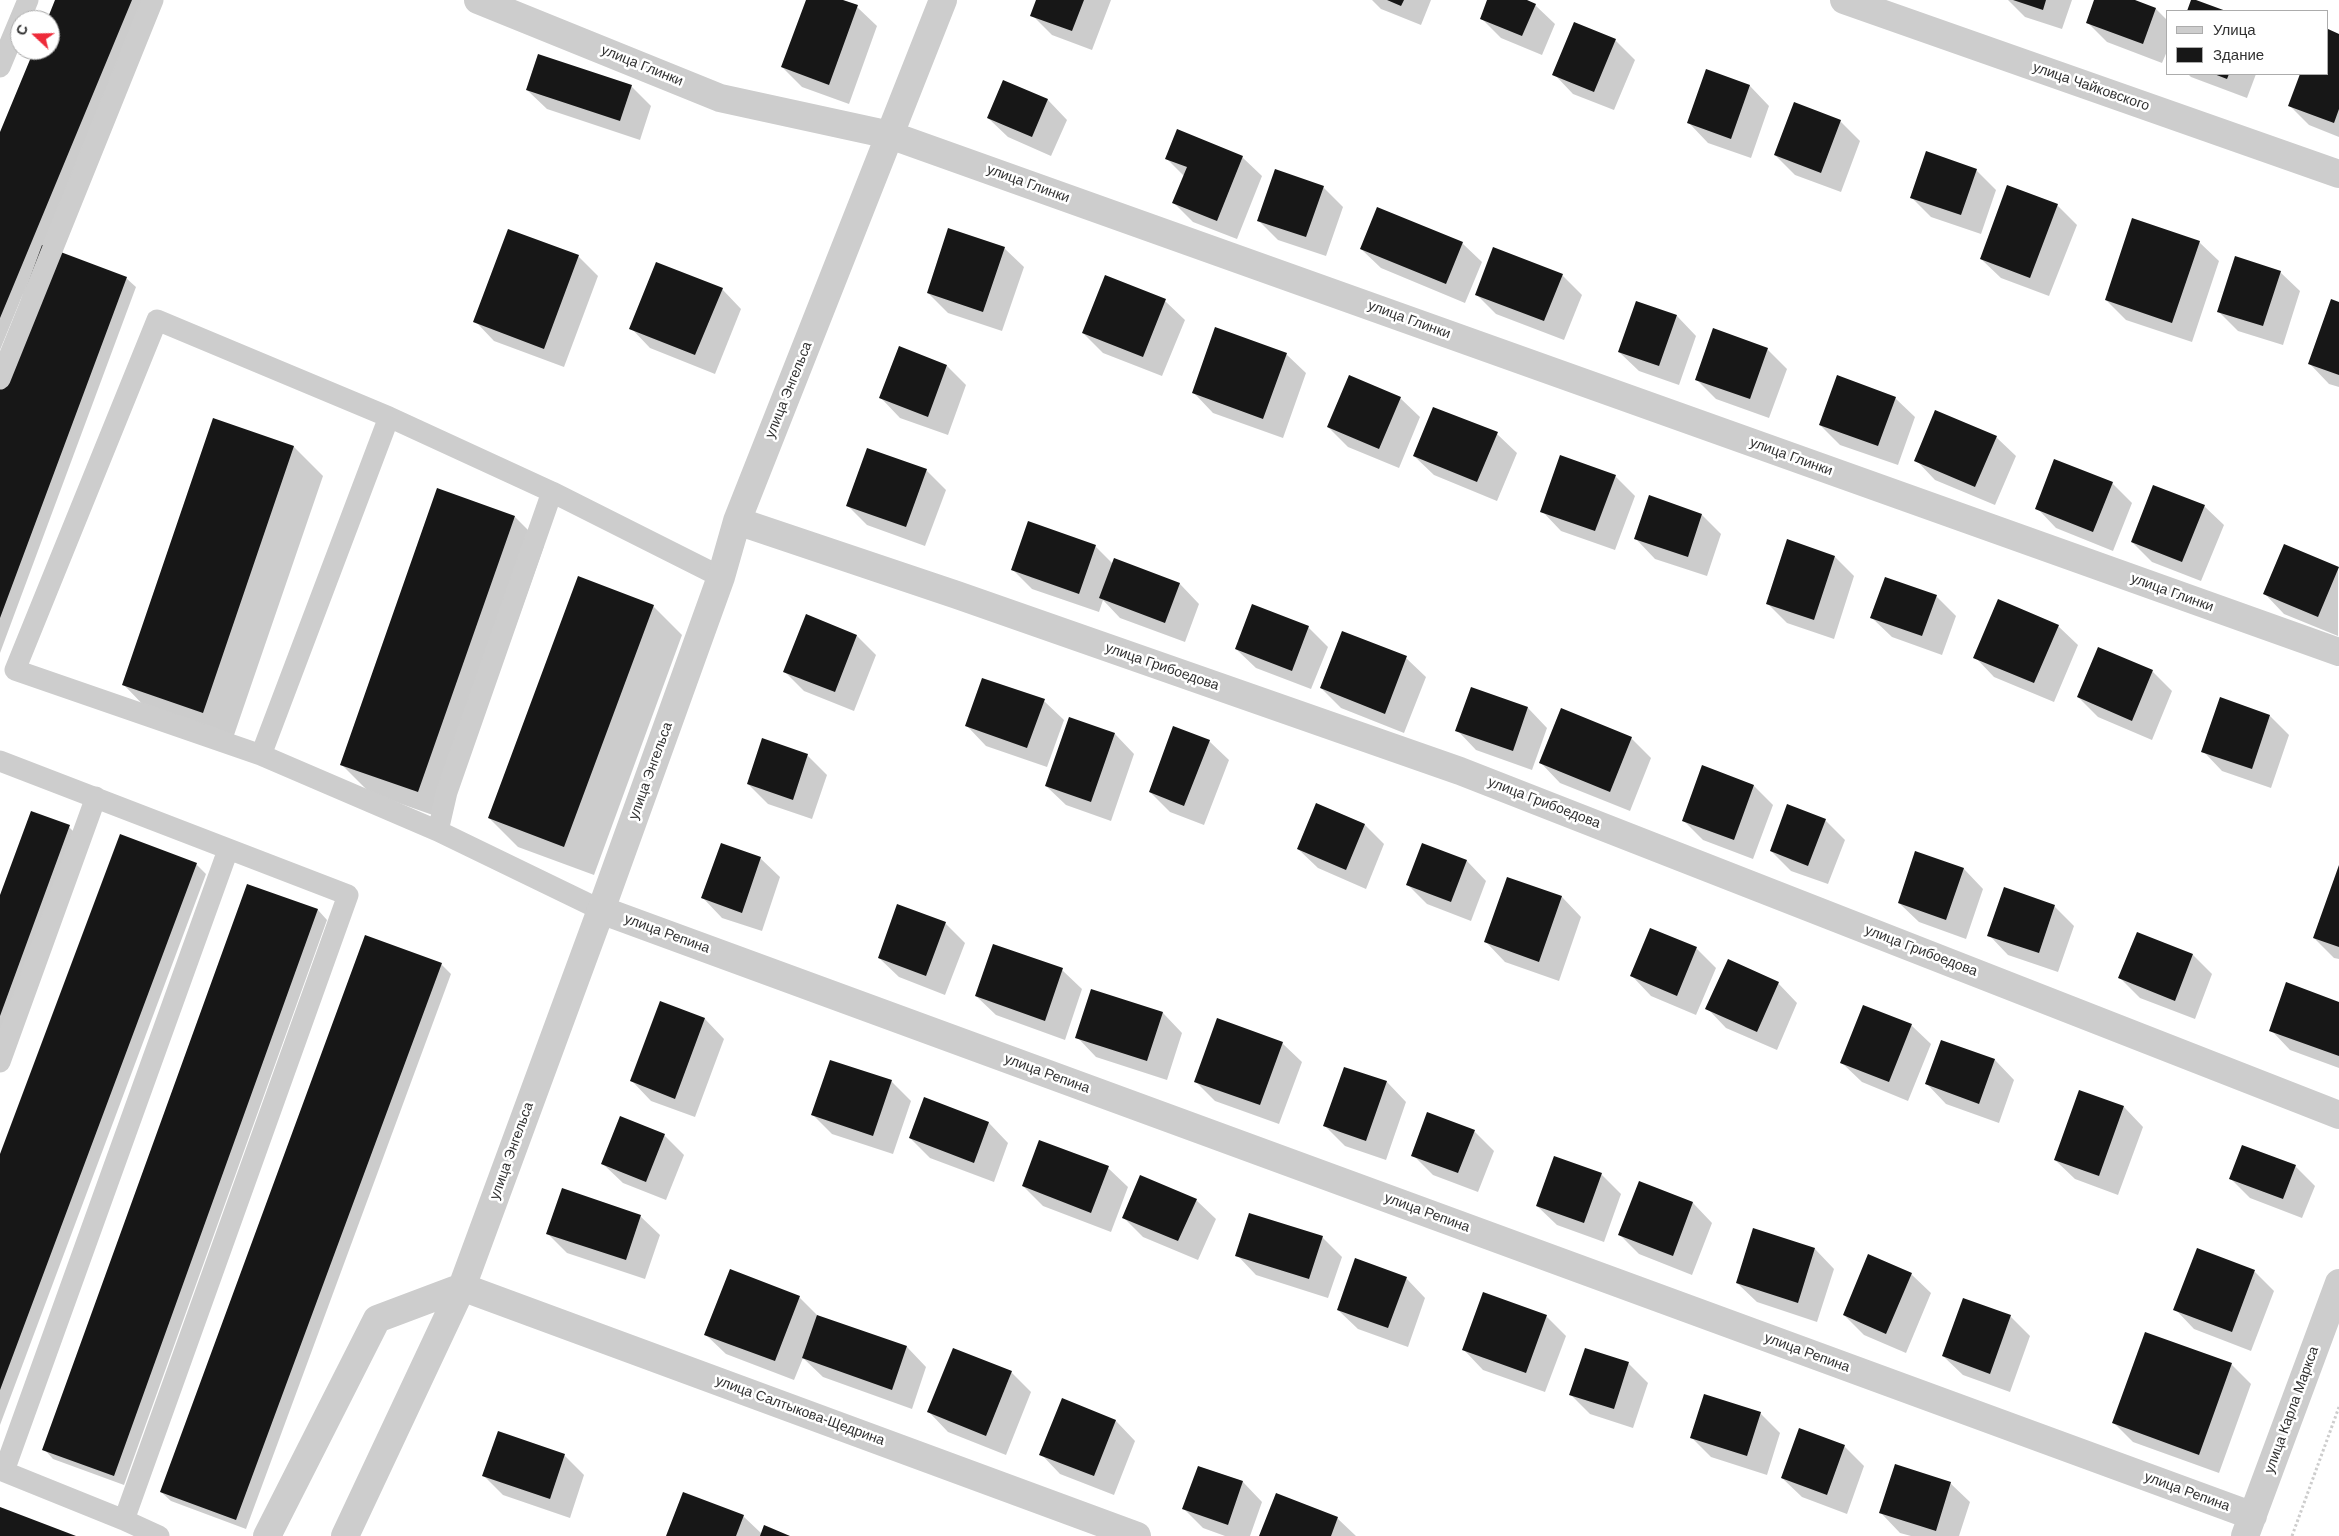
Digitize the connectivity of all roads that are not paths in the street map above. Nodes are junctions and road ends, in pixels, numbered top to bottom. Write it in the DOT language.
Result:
graph roads {
  1 [pos="28,0"];
  2 [pos="153,0"];
  3 [pos="478,0"];
  4 [pos="943,0"];
  5 [pos="1844,0"];
  6 [pos="0,67"];
  7 [pos="890,135"];
  8 [pos="2339,174"];
  9 [pos="0,379"];
  10 [pos="389,417"];
  11 [pos="552,492"];
  12 [pos="737,521"];
  13 [pos="720,577"];
  14 [pos="2339,652"];
  15 [pos="261,754"];
  16 [pos="0,761"];
  17 [pos="96,798"];
  18 [pos="438,831"];
  19 [pos="228,850"];
  20 [pos="601,910"];
  21 [pos="0,1062"];
  22 [pos="2339,1115"];
  23 [pos="2339,1283"];
  24 [pos="462,1286"];
  25 [pos="2333,1316"];
  26 [pos="2,1470"];
  27 [pos="124,1520"];
  28 [pos="2249,1526"];
  29 [pos="159,1536"];
  30 [pos="267,1536"];
  31 [pos="345,1536"];
  32 [pos="1137,1536"];
  1 -- 6 [label="lane"];
  2 -- 9 [label="lane"];
  3 -- 7 [label="street, улица Глинки"];
  4 -- 7 [label="street, улица Энгельса"];
  5 -- 8 [label="street, улица Чайковского"];
  7 -- 12 [label="street, улица Энгельса"];
  7 -- 14 [label="street, улица Глинки"];
  10 -- 11 [label="lane"];
  10 -- 15 [label="lane"];
  10 -- 15 [label="lane"];
  11 -- 13 [label="lane"];
  11 -- 18 [label="lane"];
  12 -- 13 [label="street, улица Энгельса"];
  12 -- 22 [label="street, улица Грибоедова"];
  13 -- 20 [label="street, улица Энгельса"];
  15 -- 18 [label="lane"];
  16 -- 17 [label="lane"];
  17 -- 19 [label="lane"];
  17 -- 21 [label="lane"];
  18 -- 20 [label="lane"];
  19 -- 26 [label="lane"];
  19 -- 27 [label="lane"];
  20 -- 24 [label="street, улица Энгельса"];
  20 -- 28 [label="street, улица Репина"];
  23 -- 25 [label="street, улица Карла Маркса"];
  24 -- 30 [label="street"];
  24 -- 31 [label="street, улица Энгельса"];
  24 -- 32 [label="street, улица Салтыкова-Щедрина"];
  25 -- 28 [label="street, улица Карла Маркса"];
  26 -- 27 [label="lane"];
  27 -- 29 [label="lane"];
}
